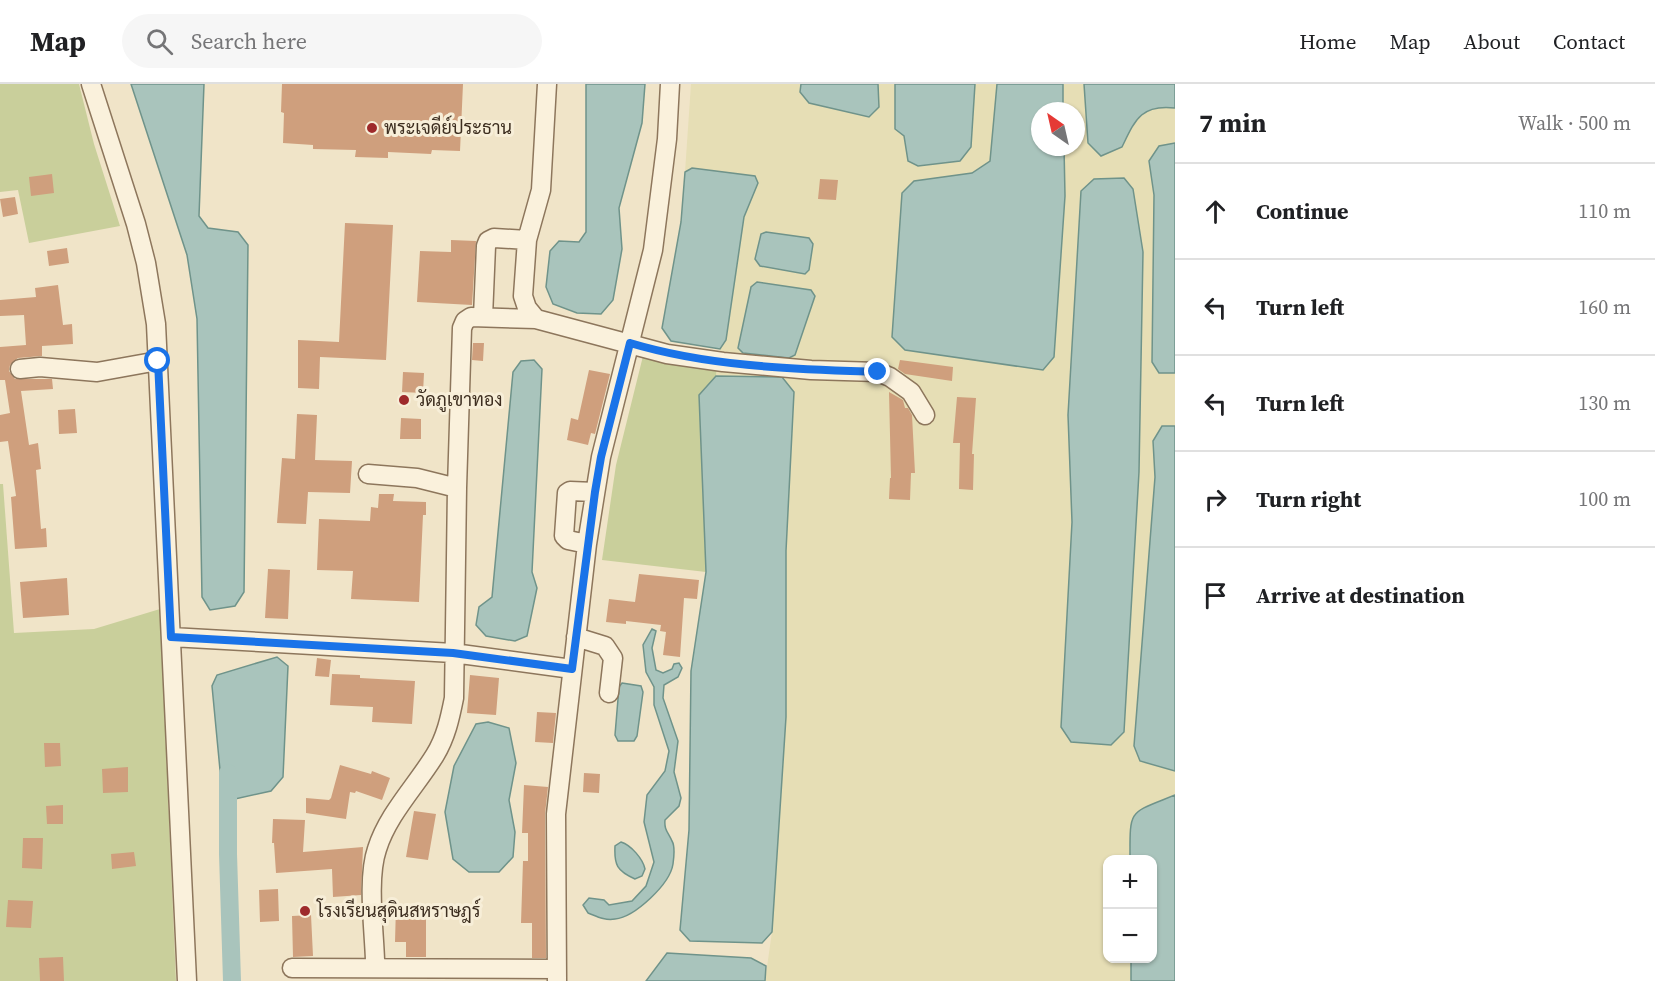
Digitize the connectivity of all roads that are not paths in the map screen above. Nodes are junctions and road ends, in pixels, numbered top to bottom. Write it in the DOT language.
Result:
graph roads {
  1 [pos="91,84"];
  2 [pos="548,84"];
  3 [pos="670,84"];
  4 [pos="527,240"];
  5 [pos="483,317"];
  6 [pos="536,319"];
  7 [pos="630,343"];
  8 [pos="158,361"];
  9 [pos="20,369"];
  10 [pos="925,415"];
  11 [pos="368,474"];
  12 [pos="457,488"];
  13 [pos="595,492"];
  14 [pos="587,543"];
  15 [pos="171,637"];
  16 [pos="576,637"];
  17 [pos="453,653"];
  18 [pos="572,669"];
  19 [pos="609,693"];
  20 [pos="377,967"];
  21 [pos="292,968"];
  22 [pos="343,974"];
  23 [pos="556,975"];
  24 [pos="187,981"];
  1 -- 8 [label="street"];
  2 -- 4 [label="street"];
  3 -- 7 [label="street"];
  4 -- 5 [label="street"];
  4 -- 6 [label="street"];
  5 -- 6 [label="street"];
  5 -- 12 [label="street"];
  6 -- 7 [label="street"];
  7 -- 10 [label="street"];
  7 -- 13 [label="street"];
  8 -- 9 [label="street"];
  8 -- 15 [label="street"];
  11 -- 12 [label="street"];
  12 -- 17 [label="street"];
  13 -- 14 [label="street"];
  13 -- 14 [label="street"];
  14 -- 16 [label="street"];
  15 -- 17 [label="street"];
  15 -- 24 [label="street"];
  16 -- 18 [label="street"];
  16 -- 19 [label="street"];
  17 -- 18 [label="street"];
  17 -- 20 [label="street"];
  18 -- 23 [label="street"];
  20 -- 22 [label="street"];
  20 -- 23 [label="street"];
  21 -- 22 [label="street"];
}
